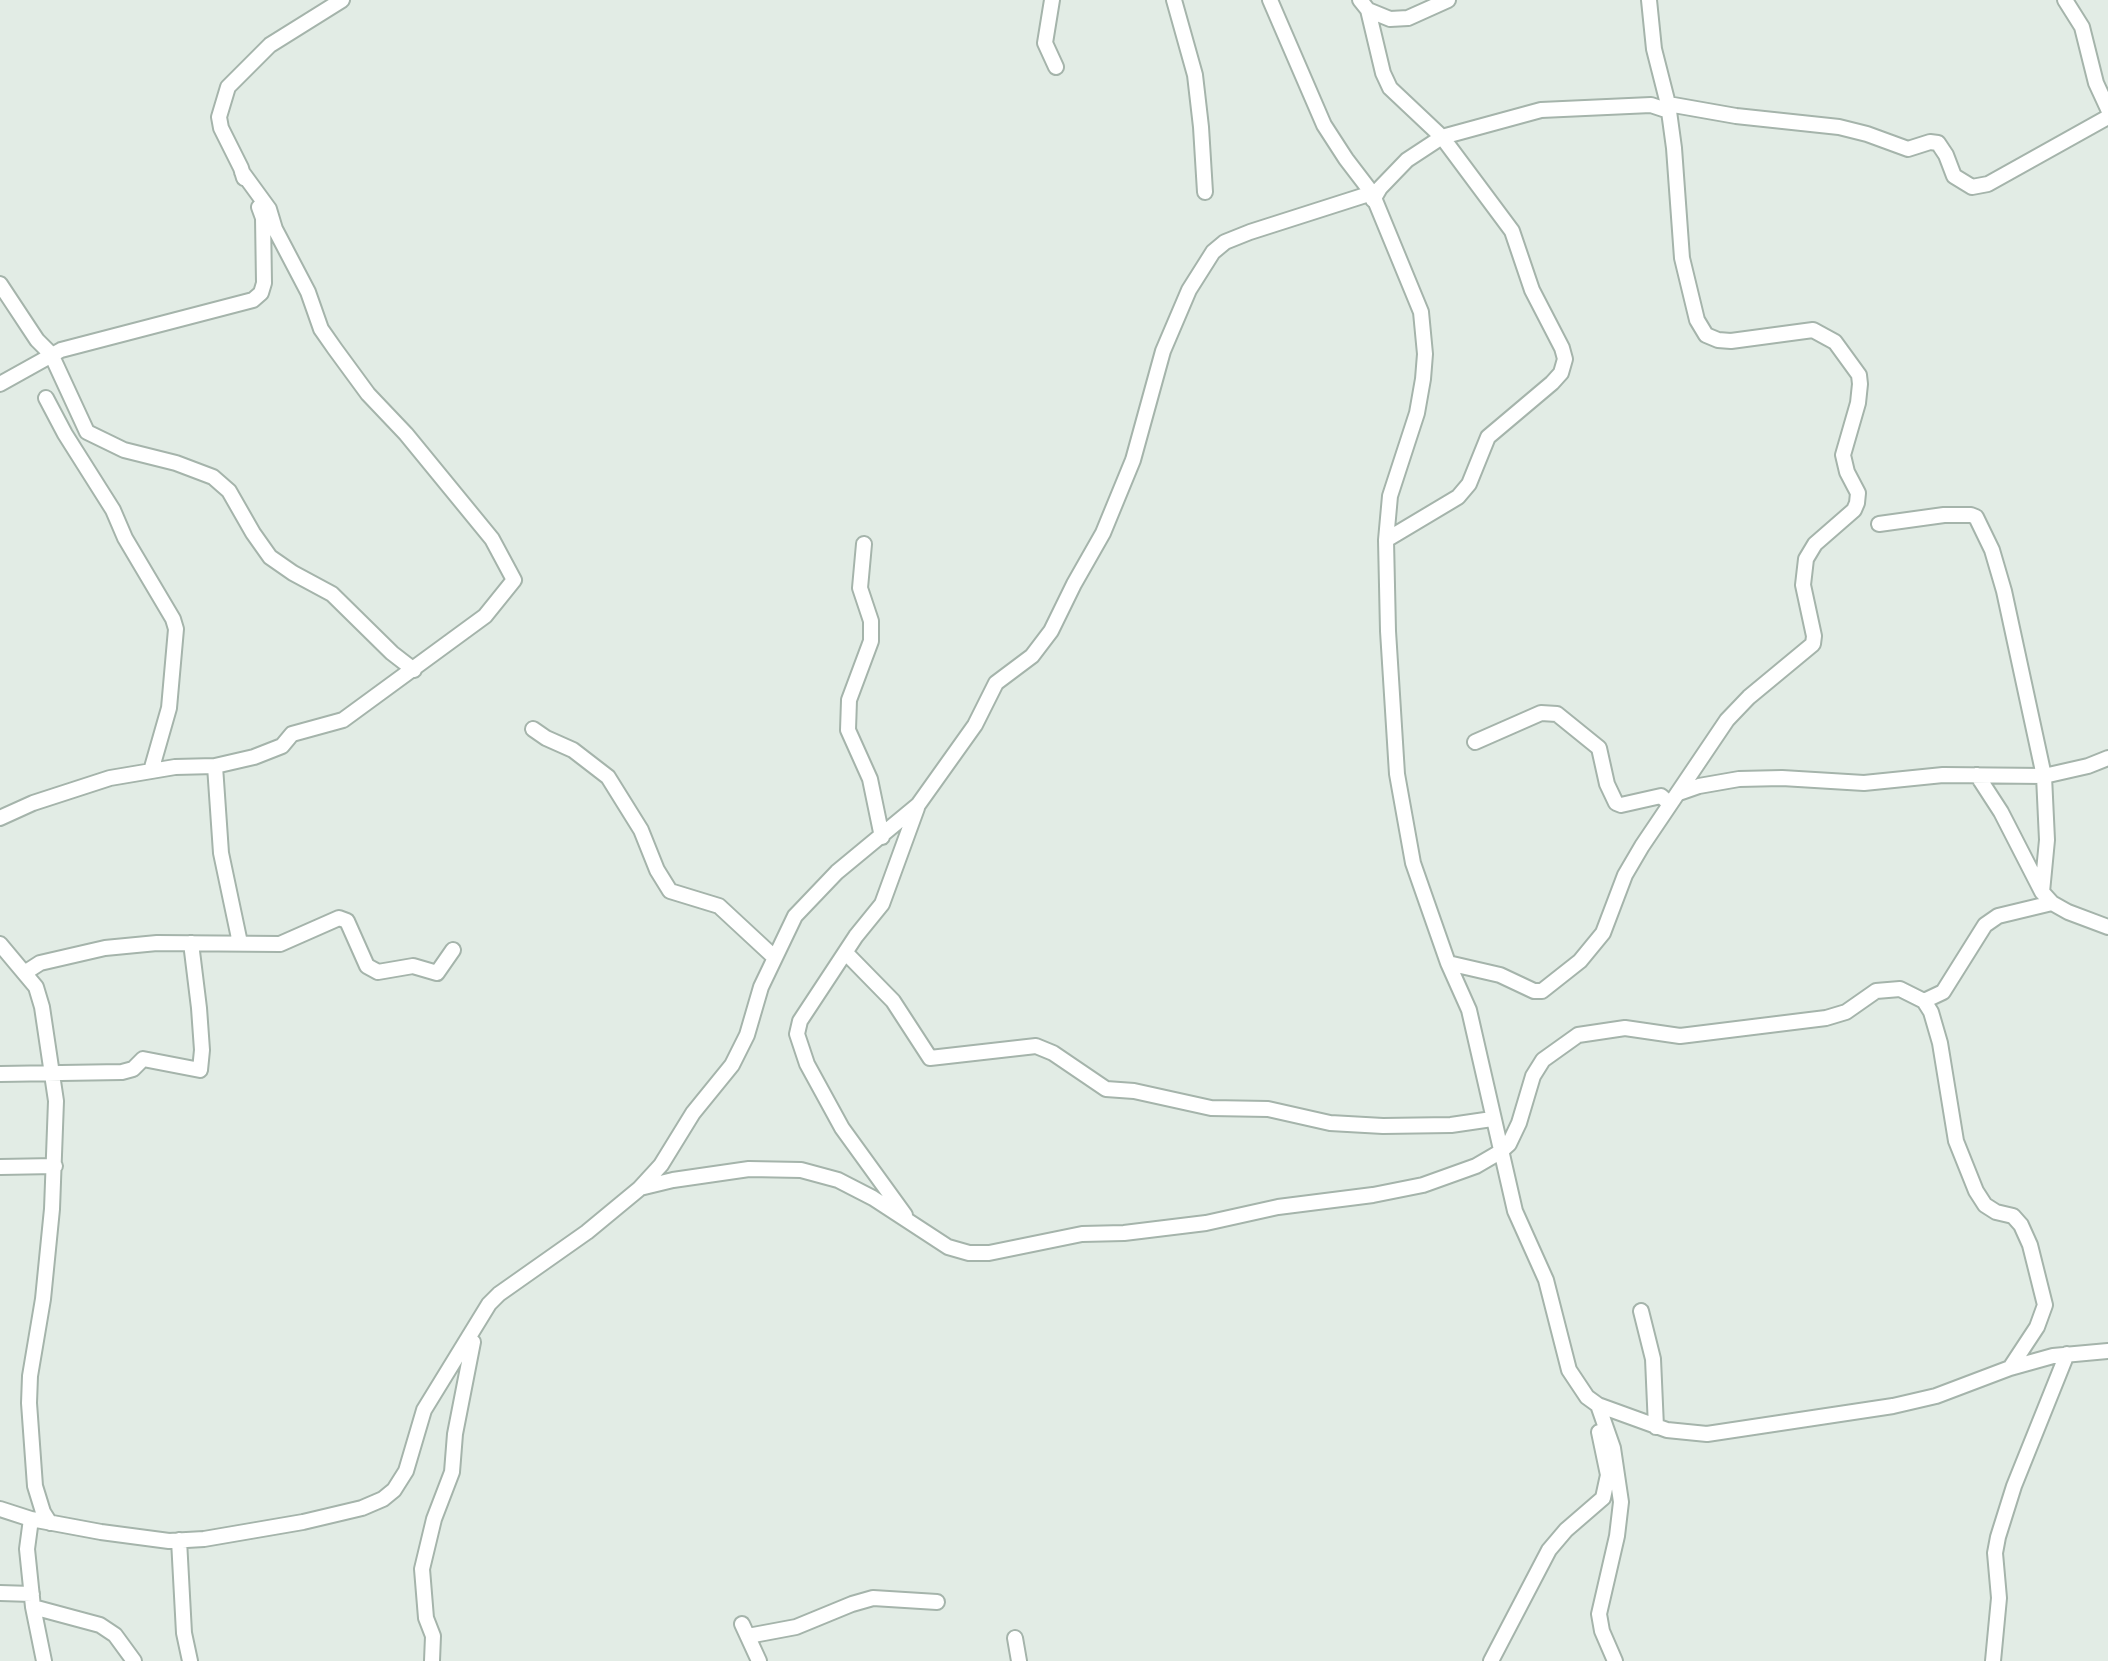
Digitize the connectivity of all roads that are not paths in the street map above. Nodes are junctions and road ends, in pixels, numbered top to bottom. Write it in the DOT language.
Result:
graph roads {
  1 [pos="342,0"];
  2 [pos="1052,0"];
  3 [pos="1174,0"];
  4 [pos="1270,0"];
  5 [pos="1448,0"];
  6 [pos="1649,0"];
  7 [pos="2065,0"];
  8 [pos="1364,5"];
  9 [pos="1056,67"];
  10 [pos="1669,108"];
  11 [pos="2108,109"];
  12 [pos="2108,117"];
  13 [pos="1442,137"];
  14 [pos="242,172"];
  15 [pos="1205,192"];
  16 [pos="1373,196"];
  17 [pos="0,284"];
  18 [pos="51,354"];
  19 [pos="0,384"];
  20 [pos="46,398"];
  21 [pos="1879,524"];
  22 [pos="1386,540"];
  23 [pos="864,544"];
  24 [pos="414,670"];
  25 [pos="533,729"];
  26 [pos="1475,742"];
  27 [pos="2108,758"];
  28 [pos="215,766"];
  29 [pos="151,771"];
  30 [pos="1977,775"];
  31 [pos="2044,776"];
  32 [pos="1674,799"];
  33 [pos="918,805"];
  34 [pos="0,818"];
  35 [pos="882,837"];
  36 [pos="2047,897"];
  37 [pos="2108,927"];
  38 [pos="191,943"];
  39 [pos="240,943"];
  40 [pos="0,944"];
  41 [pos="453,950"];
  42 [pos="846,953"];
  43 [pos="774,957"];
  44 [pos="1448,963"];
  45 [pos="26,972"];
  46 [pos="1924,1001"];
  47 [pos="0,1074"];
  48 [pos="53,1074"];
  49 [pos="1492,1119"];
  50 [pos="1500,1152"];
  51 [pos="55,1166"];
  52 [pos="0,1167"];
  53 [pos="639,1189"];
  54 [pos="910,1222"];
  55 [pos="1641,1311"];
  56 [pos="477,1326"];
  57 [pos="2108,1351"];
  58 [pos="2067,1354"];
  59 [pos="2010,1368"];
  60 [pos="1592,1401"];
  61 [pos="1656,1427"];
  62 [pos="0,1509"];
  63 [pos="31,1519"];
  64 [pos="50,1523"];
  65 [pos="179,1540"];
  66 [pos="0,1593"];
  67 [pos="33,1600"];
  68 [pos="937,1602"];
  69 [pos="1015,1638"];
  70 [pos="44,1661"];
  71 [pos="134,1661"];
  72 [pos="190,1661"];
  73 [pos="432,1661"];
  74 [pos="759,1661"];
  75 [pos="1019,1661"];
  76 [pos="1491,1661"];
  77 [pos="1615,1661"];
  78 [pos="1993,1661"];
  1 -- 14 [label="street"];
  2 -- 9 [label="street"];
  3 -- 15 [label="street"];
  4 -- 16 [label="street"];
  5 -- 8 [label="street"];
  6 -- 10 [label="street"];
  7 -- 11 [label="street"];
  8 -- 13 [label="street"];
  10 -- 12 [label="street"];
  10 -- 13 [label="street"];
  10 -- 32 [label="street"];
  13 -- 16 [label="street"];
  13 -- 22 [label="street"];
  14 -- 18 [label="street"];
  14 -- 24 [label="street"];
  16 -- 22 [label="street"];
  16 -- 33 [label="street"];
  17 -- 18 [label="street"];
  18 -- 19 [label="street"];
  18 -- 24 [label="street"];
  20 -- 29 [label="street"];
  21 -- 31 [label="street"];
  22 -- 44 [label="street"];
  23 -- 35 [label="street"];
  24 -- 28 [label="street"];
  25 -- 43 [label="street"];
  26 -- 32 [label="street"];
  27 -- 31 [label="street"];
  28 -- 29 [label="street"];
  28 -- 39 [label="street"];
  29 -- 34 [label="street"];
  30 -- 31 [label="street"];
  30 -- 32 [label="street"];
  30 -- 36 [label="street"];
  31 -- 36 [label="street"];
  32 -- 44 [label="street"];
  33 -- 35 [label="street"];
  33 -- 42 [label="street"];
  35 -- 43 [label="street"];
  36 -- 37 [label="street"];
  36 -- 46 [label="street"];
  38 -- 39 [label="street"];
  38 -- 45 [label="street"];
  38 -- 48 [label="street"];
  39 -- 41 [label="street"];
  40 -- 45 [label="street"];
  42 -- 49 [label="street"];
  42 -- 54 [label="street"];
  43 -- 53 [label="street"];
  44 -- 49 [label="street"];
  45 -- 48 [label="street"];
  46 -- 50 [label="street"];
  46 -- 59 [label="street"];
  47 -- 48 [label="street"];
  48 -- 51 [label="street"];
  49 -- 50 [label="street"];
  50 -- 54 [label="street"];
  50 -- 60 [label="street"];
  51 -- 52 [label="street"];
  51 -- 64 [label="street"];
  53 -- 54 [label="street"];
  53 -- 56 [label="street"];
  55 -- 61 [label="street"];
  56 -- 65 [label="street"];
  56 -- 73 [label="street"];
  57 -- 58 [label="street"];
  58 -- 59 [label="street"];
  58 -- 78 [label="street"];
  59 -- 61 [label="street"];
  60 -- 61 [label="street"];
  60 -- 76 [label="street"];
  60 -- 77 [label="street"];
  62 -- 63 [label="street"];
  63 -- 64 [label="street"];
  63 -- 67 [label="street"];
  64 -- 65 [label="street"];
  65 -- 72 [label="street"];
  66 -- 67 [label="street"];
  67 -- 70 [label="street"];
  67 -- 71 [label="street"];
  68 -- 74 [label="street"];
  69 -- 75 [label="street"];
}
